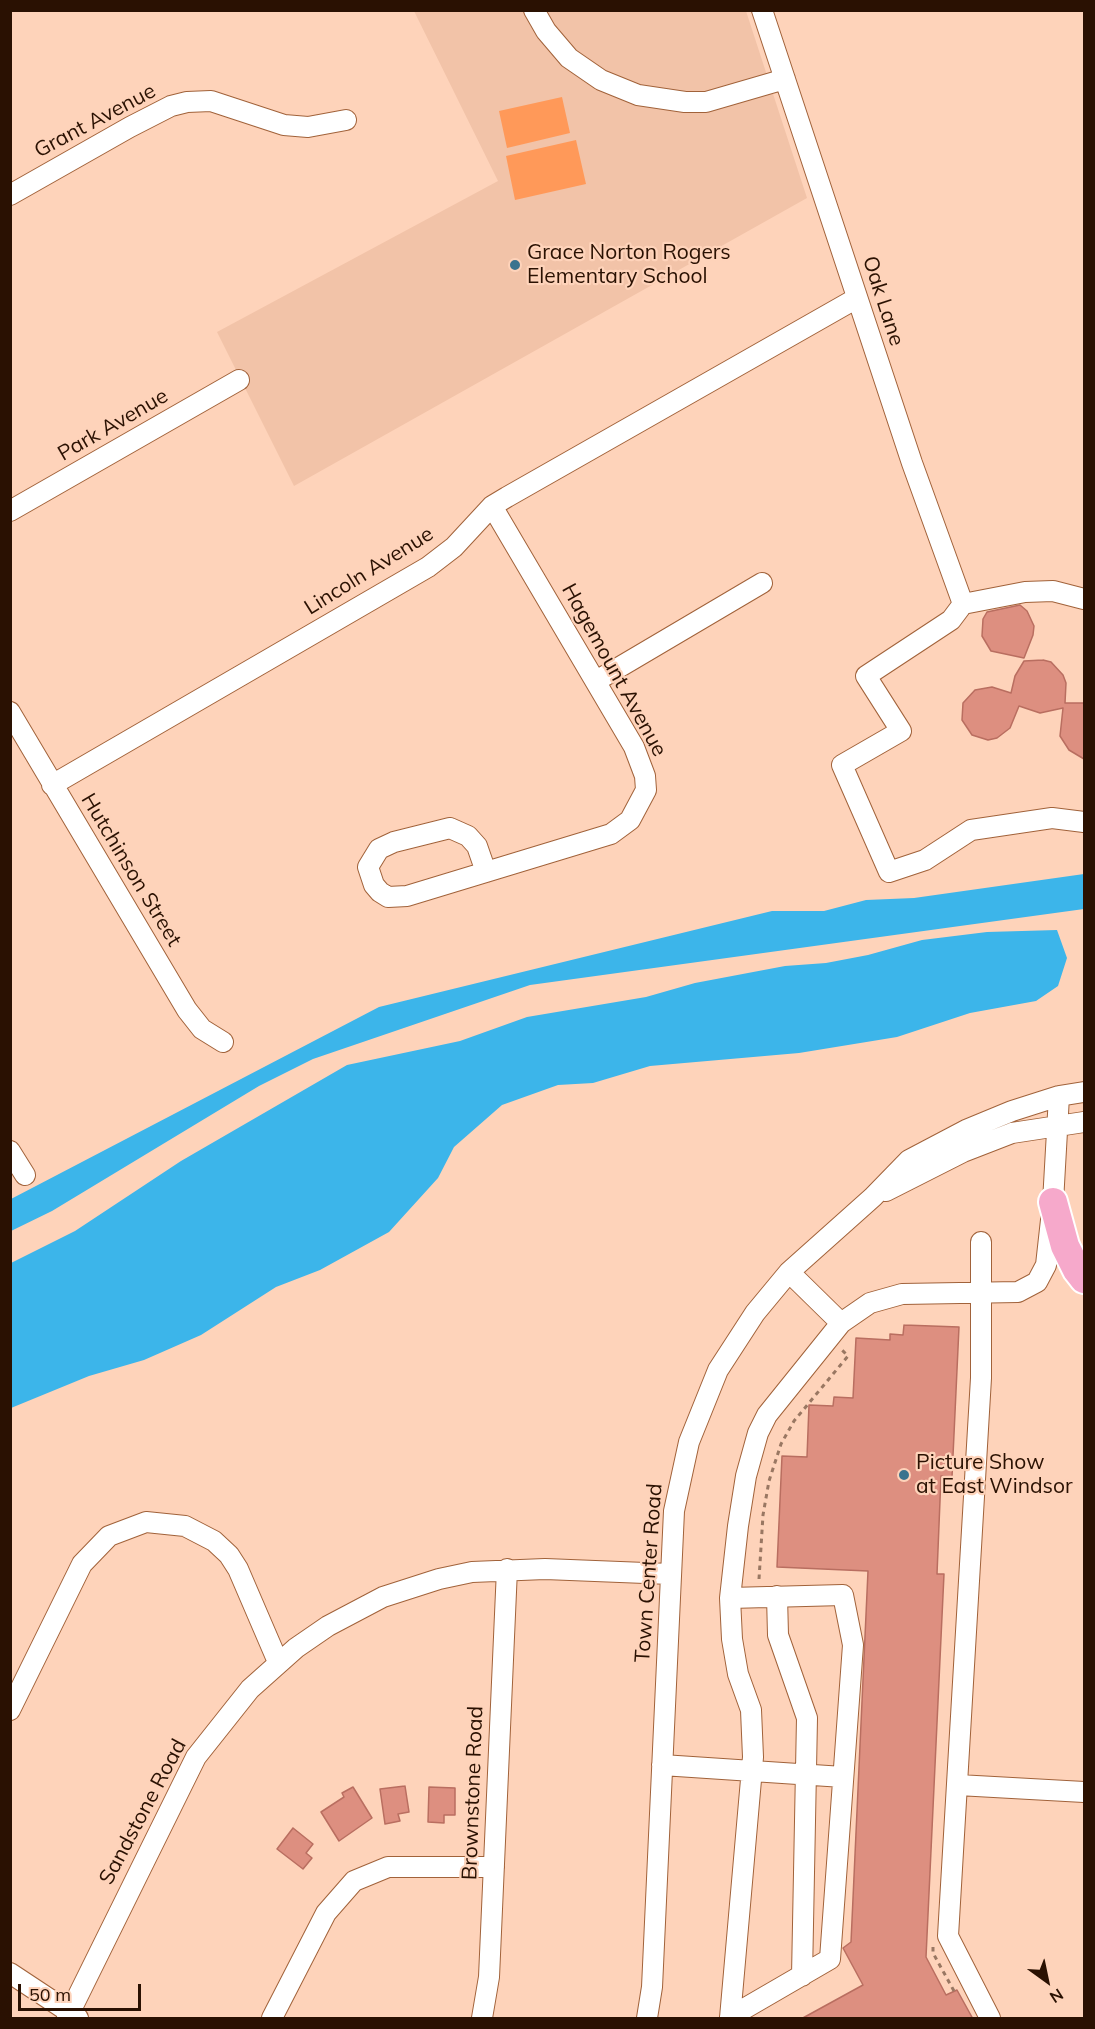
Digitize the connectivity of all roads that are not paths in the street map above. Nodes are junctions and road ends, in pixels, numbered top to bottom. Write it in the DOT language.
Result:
graph roads {
  1 [pos="534,10"];
  2 [pos="762,10"];
  3 [pos="785,79"];
  4 [pos="346,120"];
  5 [pos="10,195"];
  6 [pos="857,298"];
  7 [pos="239,380"];
  8 [pos="492,506"];
  9 [pos="10,511"];
  10 [pos="762,583"];
  11 [pos="1084,599"];
  12 [pos="963,604"];
  13 [pos="596,681"];
  14 [pos="10,712"];
  15 [pos="52,785"];
  16 [pos="1084,822"];
  17 [pos="486,872"];
  18 [pos="223,1042"];
  19 [pos="1084,1092"];
  20 [pos="1059,1096"];
  21 [pos="1084,1122"];
  22 [pos="1058,1126"];
  23 [pos="10,1151"];
  24 [pos="25,1175"];
  25 [pos="873,1197"];
  26 [pos="1053,1202"];
  27 [pos="981,1242"];
  28 [pos="789,1272"];
  29 [pos="1084,1278"];
  30 [pos="982,1294"];
  31 [pos="842,1333"];
  32 [pos="507,1569"];
  33 [pos="670,1574"];
  34 [pos="768,1596"];
  35 [pos="730,1598"];
  36 [pos="278,1662"];
  37 [pos="10,1710"];
  38 [pos="662,1766"];
  39 [pos="752,1771"];
  40 [pos="807,1773"];
  41 [pos="843,1777"];
  42 [pos="958,1785"];
  43 [pos="1084,1792"];
  44 [pos="494,1867"];
  45 [pos="10,1973"];
  46 [pos="802,1976"];
  47 [pos="72,2017"];
  48 [pos="730,2018"];
  49 [pos="272,2019"];
  50 [pos="482,2019"];
  51 [pos="647,2019"];
  52 [pos="990,2019"];
  1 -- 3 [label="street"];
  2 -- 3 [label="street, Oak Lane"];
  3 -- 6 [label="street, Oak Lane"];
  4 -- 5 [label="street, Grant Avenue"];
  6 -- 8 [label="street, Lincoln Avenue"];
  6 -- 12 [label="street, Oak Lane"];
  7 -- 9 [label="street, Park Avenue"];
  8 -- 13 [label="street, Hagemount Avenue"];
  8 -- 15 [label="street, Lincoln Avenue"];
  10 -- 13 [label="street"];
  11 -- 12 [label="street"];
  12 -- 16 [label="street"];
  13 -- 17 [label="street, Hagemount Avenue"];
  14 -- 15 [label="street, Hutchinson Street"];
  15 -- 18 [label="street, Hutchinson Street"];
  17 -- 17 [label="street, Hagemount Avenue"];
  19 -- 20 [label="street, Town Center Road"];
  20 -- 22 [label="street"];
  20 -- 25 [label="street, Town Center Road"];
  21 -- 22 [label="street, Town Center Road"];
  22 -- 25 [label="street, Town Center Road"];
  22 -- 26 [label="street"];
  23 -- 24 [label="street"];
  25 -- 28 [label="street, Town Center Road"];
  26 -- 29 [label="highway"];
  26 -- 30 [label="street"];
  27 -- 30 [label="street"];
  28 -- 31 [label="street"];
  28 -- 33 [label="street, Town Center Road"];
  30 -- 31 [label="street"];
  30 -- 42 [label="street"];
  31 -- 35 [label="street"];
  32 -- 33 [label="street, Sandstone Road"];
  32 -- 36 [label="street, Sandstone Road"];
  32 -- 44 [label="street, Brownstone Road"];
  33 -- 38 [label="street, Town Center Road"];
  34 -- 35 [label="street"];
  34 -- 40 [label="street"];
  34 -- 41 [label="street"];
  35 -- 39 [label="street"];
  36 -- 37 [label="street"];
  36 -- 47 [label="street, Sandstone Road"];
  38 -- 39 [label="street"];
  38 -- 51 [label="street, Town Center Road"];
  39 -- 40 [label="street"];
  39 -- 48 [label="street"];
  40 -- 41 [label="street"];
  40 -- 46 [label="street"];
  41 -- 46 [label="street"];
  42 -- 43 [label="street"];
  42 -- 52 [label="street"];
  44 -- 49 [label="street"];
  44 -- 50 [label="street, Brownstone Road"];
  45 -- 47 [label="street"];
  46 -- 48 [label="street"];
}
